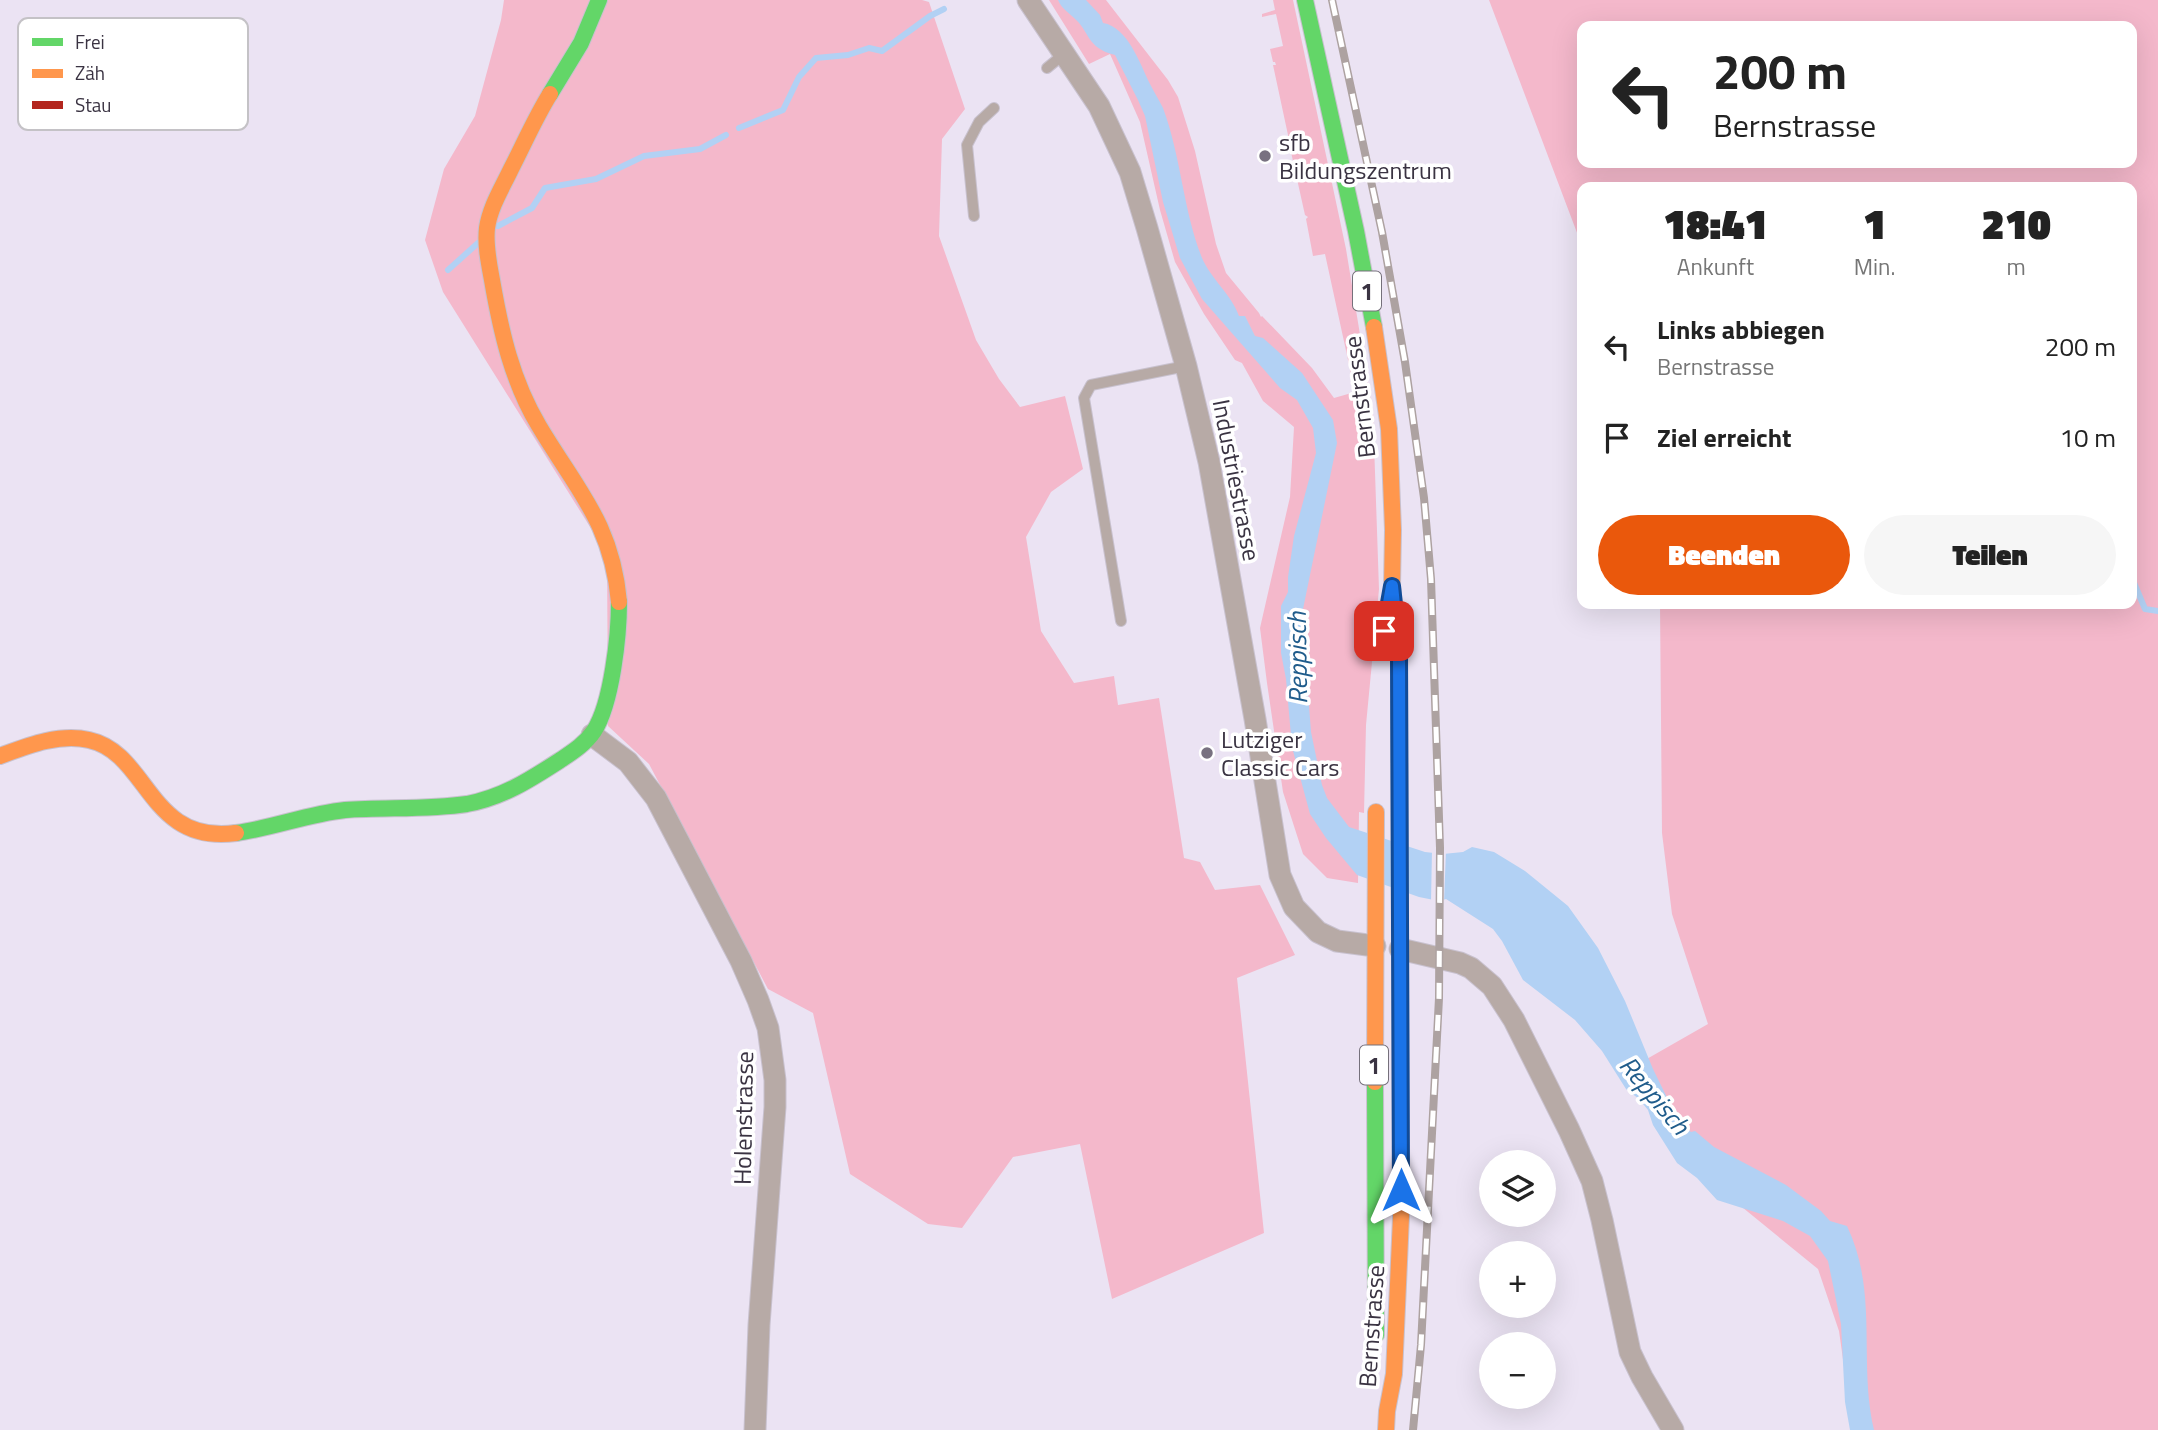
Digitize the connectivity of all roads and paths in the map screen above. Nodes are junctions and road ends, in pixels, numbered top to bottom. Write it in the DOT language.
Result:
graph roads {
  1 [pos="599,0"];
  2 [pos="1028,0"];
  3 [pos="1305,0"];
  4 [pos="1064,54"];
  5 [pos="1047,68"];
  6 [pos="994,108"];
  7 [pos="974,216"];
  8 [pos="1186,366"];
  9 [pos="1392,586"];
  10 [pos="1121,621"];
  11 [pos="1383,640"];
  12 [pos="592,735"];
  13 [pos="0,756"];
  14 [pos="1376,794"];
  15 [pos="1375,946"];
  16 [pos="1400,949"];
  17 [pos="1387,1411"];
  18 [pos="755,1430"];
  19 [pos="1386,1430"];
  20 [pos="1673,1430"];
  1 -- 12 [label="main road"];
  2 -- 4 [label="street, Industriestrasse"];
  3 -- 9 [label="main road, Bernstrasse / 1"];
  4 -- 5 [label="lane"];
  4 -- 8 [label="street, Industriestrasse"];
  6 -- 7 [label="lane"];
  8 -- 10 [label="lane"];
  8 -- 15 [label="street, Industriestrasse"];
  9 -- 11 [label="main road, Bernstrasse / 1"];
  9 -- 16 [label="main road, Bernstrasse / 1"];
  12 -- 13 [label="main road"];
  12 -- 18 [label="street, Holenstrasse"];
  14 -- 15 [label="main road, Bernstrasse / 1"];
  15 -- 16 [label="main road"];
  15 -- 17 [label="main road, Bernstrasse / 1"];
  16 -- 17 [label="main road, Bernstrasse / 1"];
  16 -- 20 [label="street"];
  17 -- 19 [label="main road, 1"];
}
